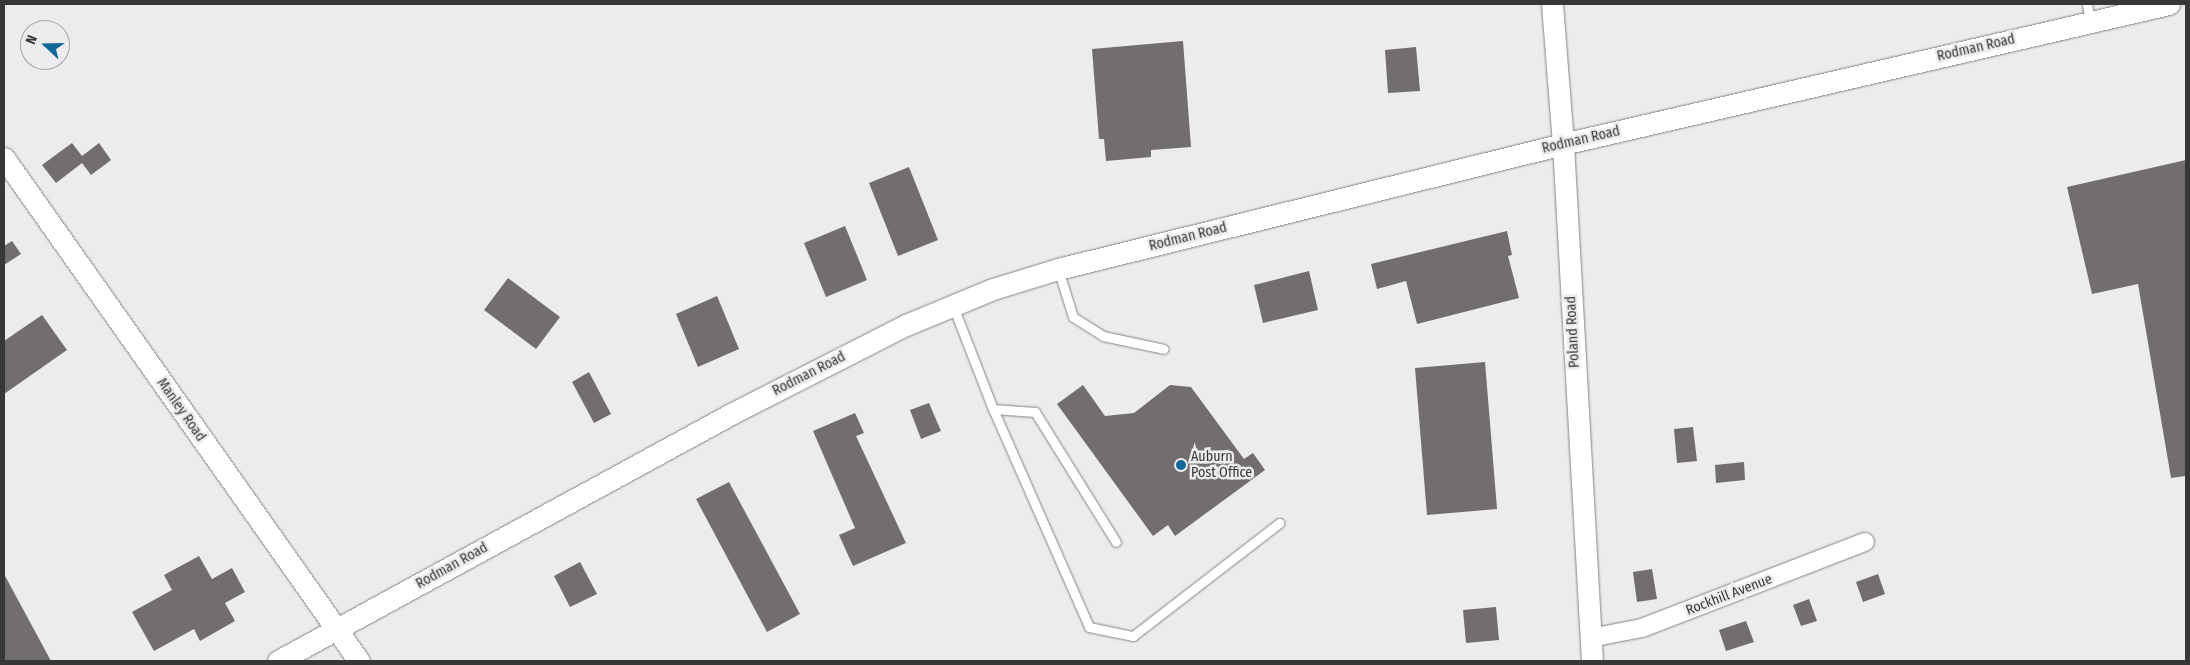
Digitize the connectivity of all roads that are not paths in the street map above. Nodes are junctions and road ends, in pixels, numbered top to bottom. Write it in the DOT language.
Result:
graph roads {
  1 [pos="1552,4"];
  2 [pos="2169,4"];
  3 [pos="2089,12"];
  4 [pos="1563,144"];
  5 [pos="4,158"];
  6 [pos="1058,269"];
  7 [pos="953,306"];
  8 [pos="1164,349"];
  9 [pos="993,409"];
  10 [pos="1279,523"];
  11 [pos="1116,542"];
  12 [pos="1866,542"];
  13 [pos="336,630"];
  14 [pos="1590,638"];
  15 [pos="278,661"];
  16 [pos="359,661"];
  17 [pos="1592,661"];
  1 -- 4 [label="street, Poland Road"];
  2 -- 3 [label="street, Rodman Road"];
  3 -- 4 [label="street, Rodman Road"];
  4 -- 6 [label="street, Rodman Road"];
  4 -- 14 [label="street, Poland Road"];
  5 -- 13 [label="street, Manley Road"];
  6 -- 7 [label="street, Rodman Road"];
  6 -- 8 [label="lane"];
  7 -- 9 [label="lane"];
  7 -- 13 [label="street, Rodman Road"];
  9 -- 10 [label="lane"];
  9 -- 11 [label="lane"];
  12 -- 14 [label="street, Rockhill Avenue"];
  13 -- 15 [label="street, Rodman Road"];
  13 -- 16 [label="street, Manley Road"];
  14 -- 17 [label="street, Poland Road"];
}
